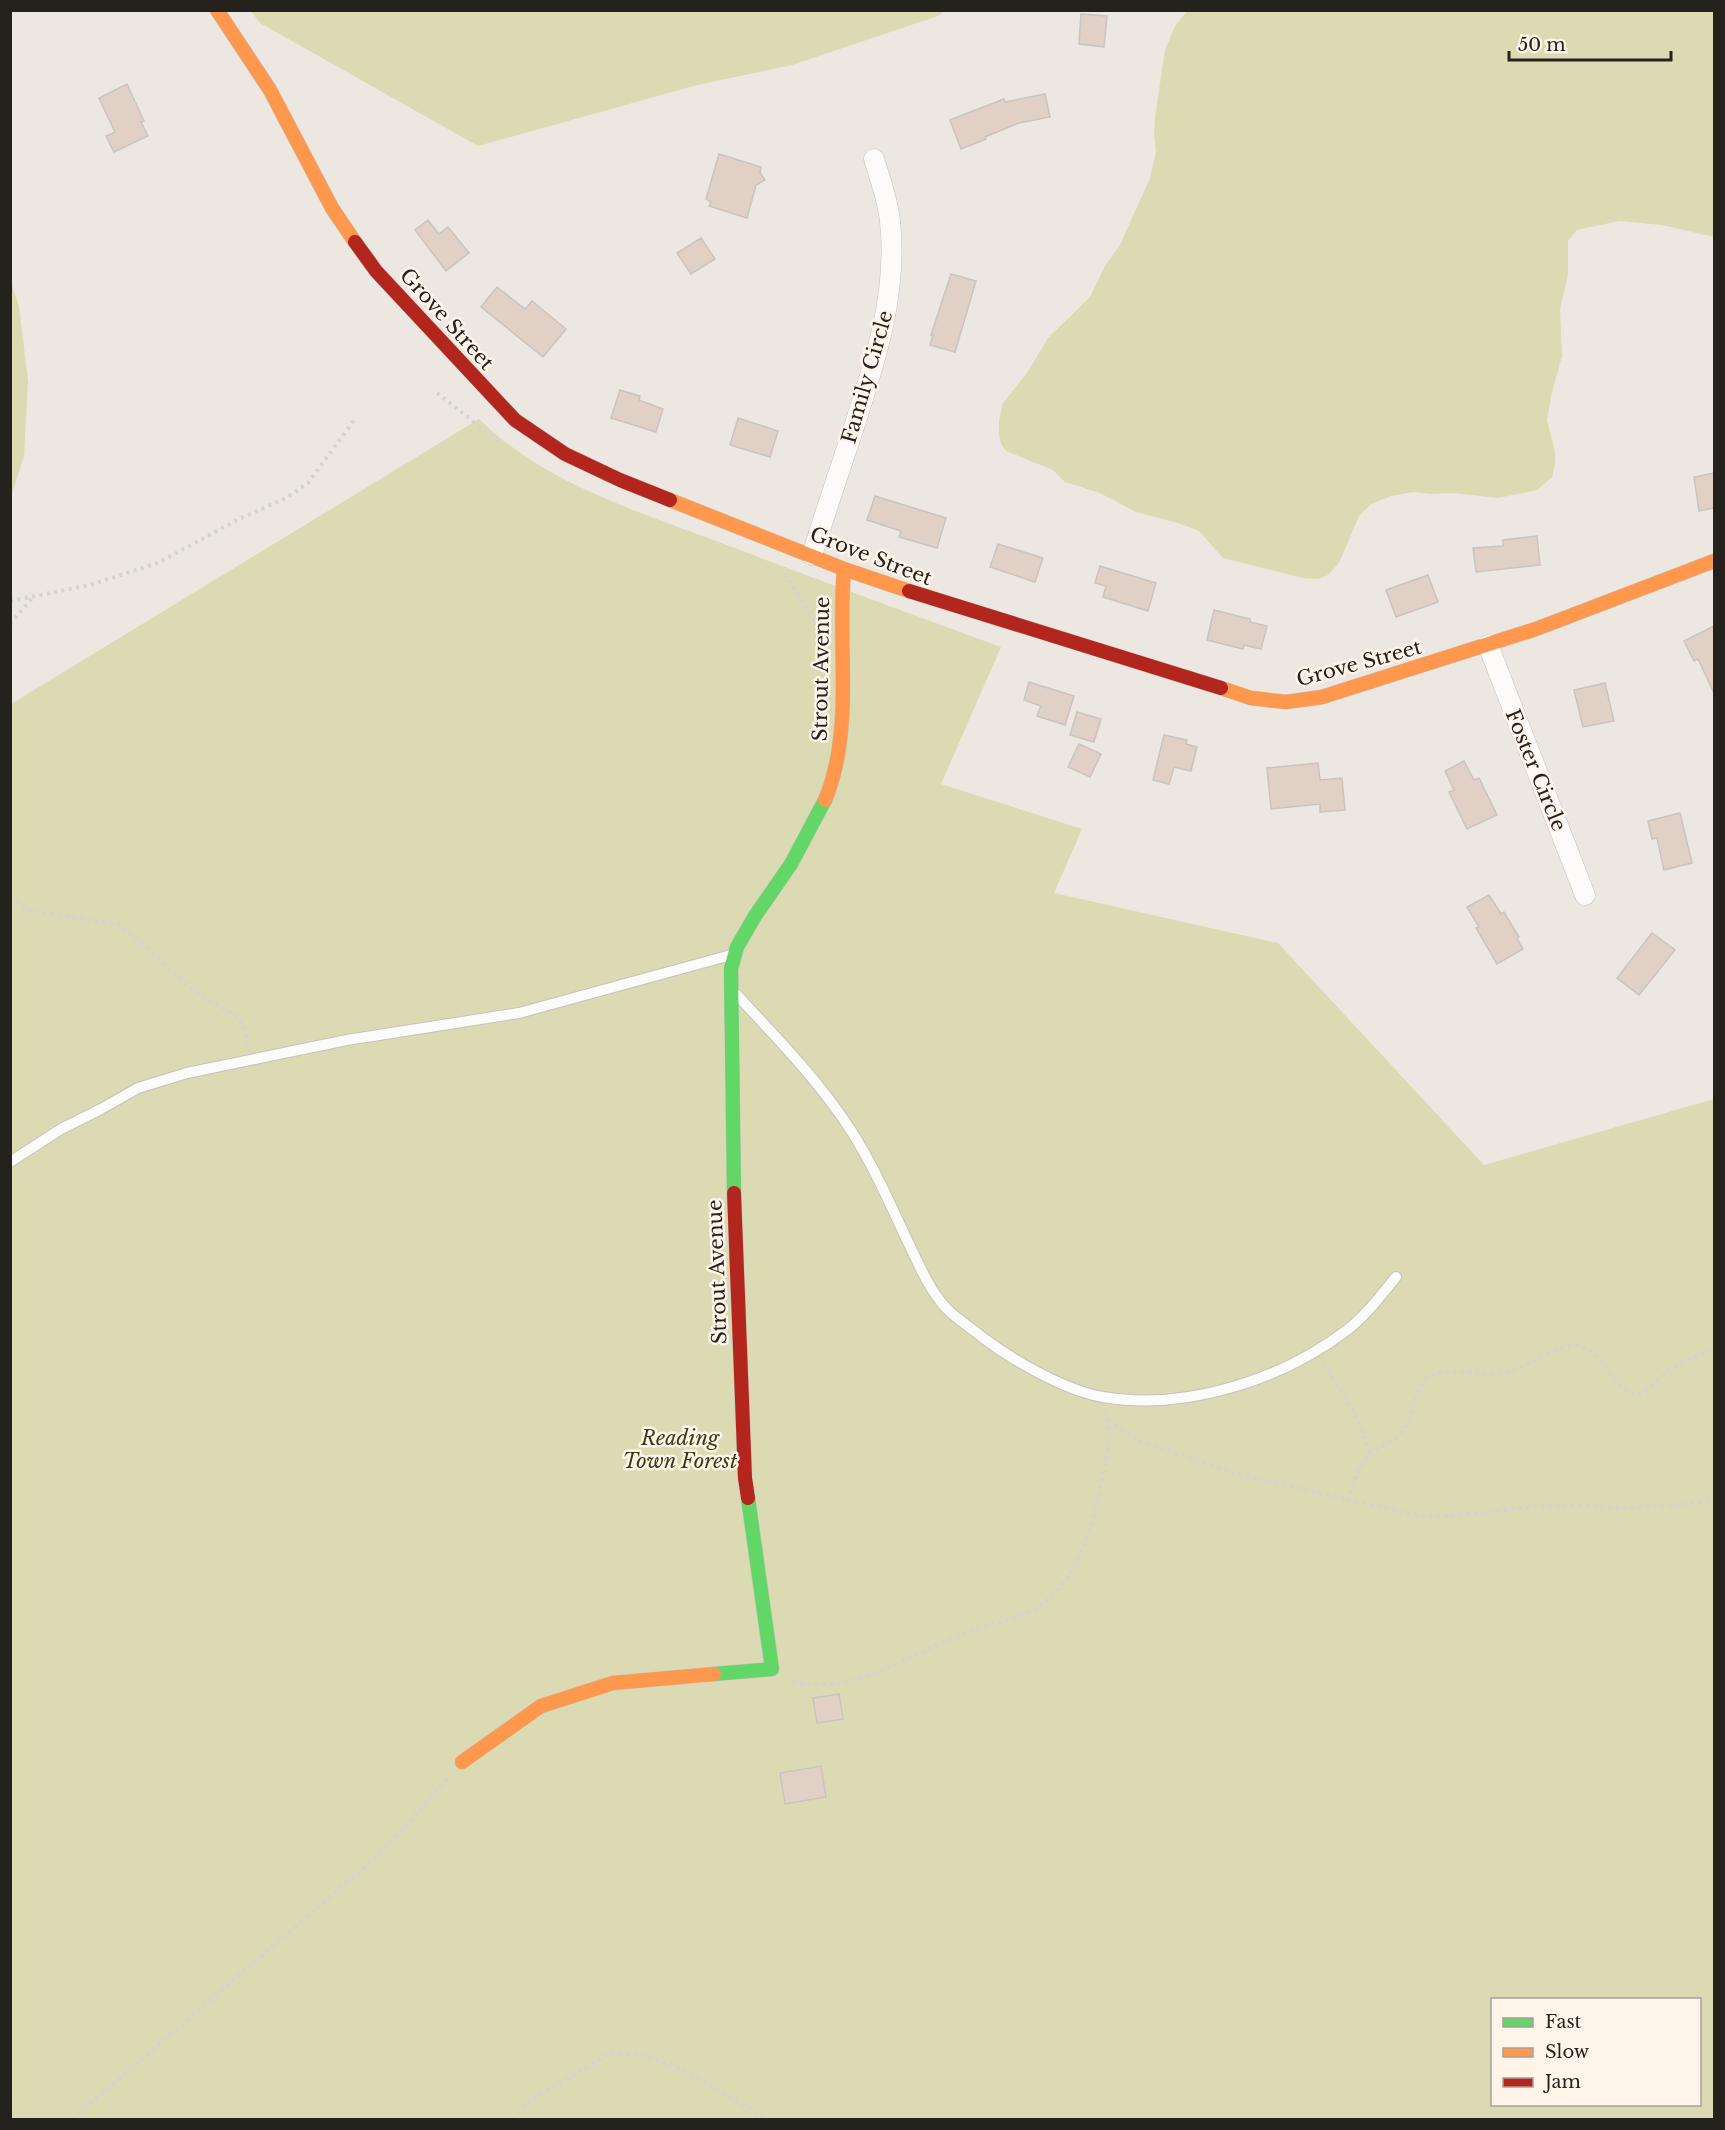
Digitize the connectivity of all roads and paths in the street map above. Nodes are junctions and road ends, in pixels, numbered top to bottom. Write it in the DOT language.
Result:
graph roads {
  1 [pos="217,10"];
  2 [pos="874,159"];
  3 [pos="355,419"];
  4 [pos="812,555"];
  5 [pos="1714,561"];
  6 [pos="844,568"];
  7 [pos="34,596"];
  8 [pos="10,601"];
  9 [pos="10,624"];
  10 [pos="1488,645"];
  11 [pos="1585,895"];
  12 [pos="10,897"];
  13 [pos="735,954"];
  14 [pos="732,989"];
  15 [pos="242,1061"];
  16 [pos="10,1162"];
  17 [pos="1396,1277"];
  18 [pos="1714,1349"];
  19 [pos="1315,1350"];
  20 [pos="1101,1397"];
  21 [pos="1108,1420"];
  22 [pos="1369,1454"];
  23 [pos="1714,1500"];
  24 [pos="1348,1501"];
  25 [pos="772,1669"];
  26 [pos="462,1762"];
  27 [pos="75,2120"];
  28 [pos="514,2120"];
  29 [pos="769,2120"];
  1 -- 4 [label="street, Grove Street"];
  2 -- 4 [label="street, Family Circle"];
  3 -- 7 [label="path"];
  4 -- 6 [label="street, Grove Street"];
  5 -- 10 [label="street, Grove Street"];
  6 -- 10 [label="street, Grove Street"];
  6 -- 13 [label="street, Strout Avenue"];
  7 -- 8 [label="path"];
  7 -- 9 [label="path"];
  10 -- 11 [label="street, Foster Circle"];
  12 -- 15 [label="path"];
  13 -- 14 [label="street, Strout Avenue"];
  13 -- 15 [label="lane"];
  14 -- 20 [label="lane"];
  14 -- 25 [label="street, Strout Avenue"];
  15 -- 16 [label="lane"];
  17 -- 19 [label="lane"];
  18 -- 22 [label="path"];
  19 -- 20 [label="lane"];
  19 -- 22 [label="path"];
  20 -- 21 [label="path"];
  21 -- 24 [label="path"];
  21 -- 25 [label="path"];
  22 -- 24 [label="path"];
  23 -- 24 [label="path"];
  25 -- 26 [label="street"];
  26 -- 27 [label="path"];
  28 -- 29 [label="path"];
}
